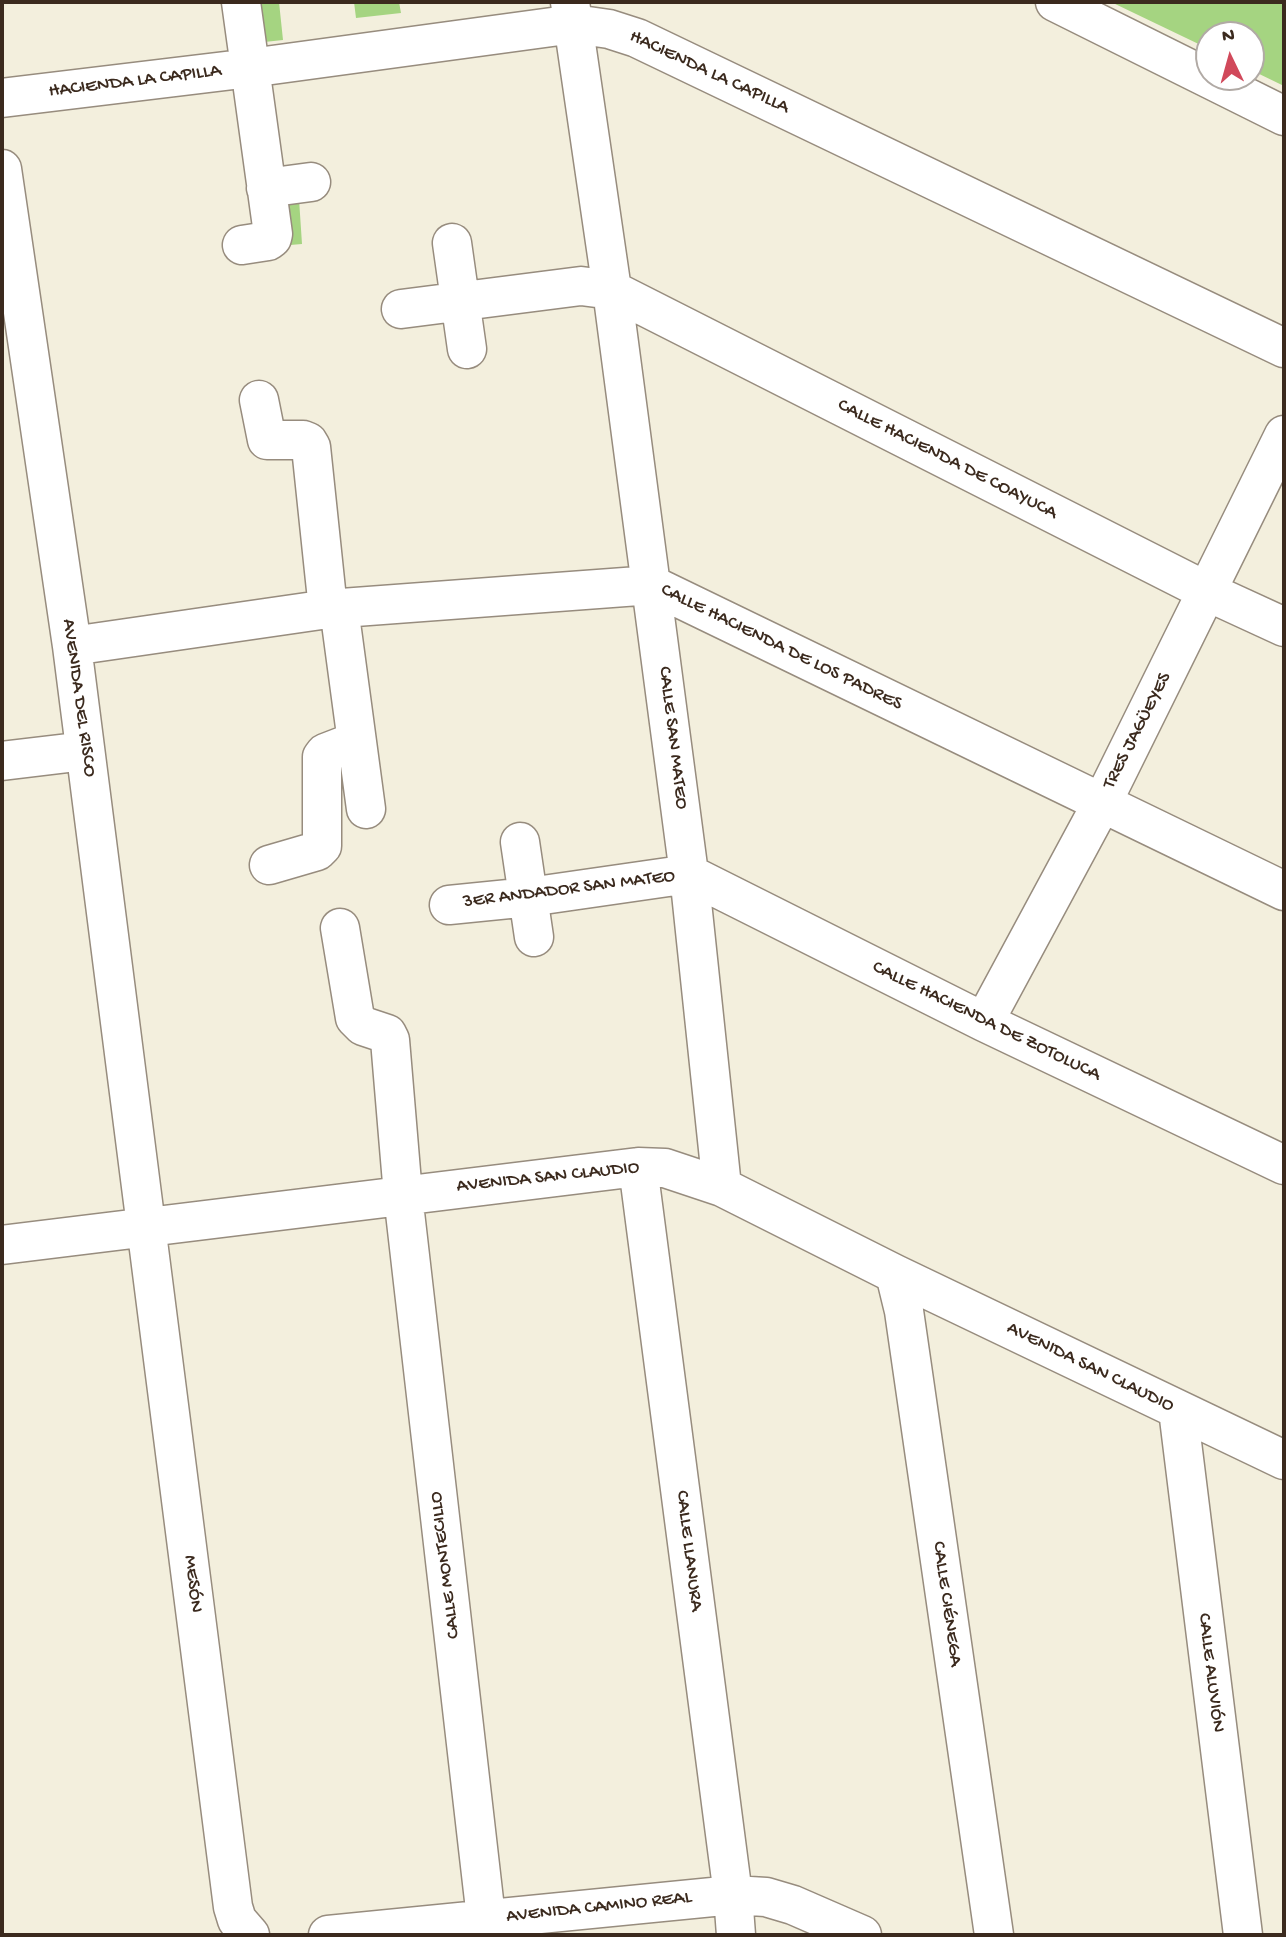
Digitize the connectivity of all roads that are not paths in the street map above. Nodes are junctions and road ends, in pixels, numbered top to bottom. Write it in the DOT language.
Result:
graph roads {
  1 [pos="240,2"];
  2 [pos="1055,2"];
  3 [pos="573,13"];
  4 [pos="250,68"];
  5 [pos="2,98"];
  6 [pos="1284,116"];
  7 [pos="2,169"];
  8 [pos="311,182"];
  9 [pos="266,188"];
  10 [pos="452,243"];
  11 [pos="242,245"];
  12 [pos="612,290"];
  13 [pos="460,302"];
  14 [pos="401,309"];
  15 [pos="1284,348"];
  16 [pos="467,349"];
  17 [pos="259,400"];
  18 [pos="1284,435"];
  19 [pos="652,585"];
  20 [pos="1208,592"];
  21 [pos="334,608"];
  22 [pos="1284,627"];
  23 [pos="72,646"];
  24 [pos="356,741"];
  25 [pos="85,751"];
  26 [pos="2,761"];
  27 [pos="1102,803"];
  28 [pos="366,809"];
  29 [pos="520,842"];
  30 [pos="269,865"];
  31 [pos="689,874"];
  32 [pos="1284,891"];
  33 [pos="529,897"];
  34 [pos="449,905"];
  35 [pos="340,928"];
  36 [pos="534,937"];
  37 [pos="984,1023"];
  38 [pos="1284,1165"];
  39 [pos="638,1167"];
  40 [pos="722,1187"];
  41 [pos="403,1195"];
  42 [pos="146,1227"];
  43 [pos="2,1245"];
  44 [pos="895,1274"];
  45 [pos="1178,1410"];
  46 [pos="1284,1460"];
  47 [pos="733,1895"];
  48 [pos="488,1927"];
  49 [pos="250,1935"];
  50 [pos="328,1935"];
  51 [pos="736,1935"];
  52 [pos="862,1935"];
  53 [pos="994,1935"];
  54 [pos="1243,1935"];
  1 -- 4 [label="street"];
  2 -- 6 [label="street"];
  3 -- 4 [label="street, HACIENDA LA CAPILLA"];
  3 -- 12 [label="street, CALLE SAN MATEO"];
  3 -- 15 [label="street, HACIENDA LA CAPILLA"];
  4 -- 5 [label="street, HACIENDA LA CAPILLA"];
  4 -- 9 [label="street"];
  7 -- 23 [label="street, AVENIDA DEL RISCO"];
  8 -- 9 [label="street"];
  9 -- 11 [label="street"];
  10 -- 13 [label="street"];
  12 -- 13 [label="street"];
  12 -- 19 [label="street, CALLE SAN MATEO"];
  12 -- 20 [label="street, CALLE HACIENDA DE COAYUCA"];
  13 -- 14 [label="street"];
  13 -- 16 [label="street"];
  17 -- 21 [label="street"];
  18 -- 20 [label="street, TRES JAGÜEYES"];
  19 -- 21 [label="street, CALLE HACIENDA DE LOS PADRES"];
  19 -- 27 [label="street, CALLE HACIENDA DE LOS PADRES"];
  19 -- 31 [label="street, CALLE SAN MATEO"];
  20 -- 22 [label="street, CALLE HACIENDA DE COAYUCA"];
  20 -- 27 [label="street, TRES JAGÜEYES"];
  21 -- 23 [label="street, CALLE HACIENDA DE LOS PADRES"];
  21 -- 24 [label="street"];
  23 -- 25 [label="street, AVENIDA DEL RISCO"];
  24 -- 28 [label="street"];
  24 -- 30 [label="street"];
  25 -- 26 [label="street"];
  25 -- 42 [label="street, AVENIDA DEL RISCO"];
  27 -- 32 [label="street, CALLE HACIENDA DE LOS PADRES"];
  27 -- 37 [label="street, TRES JAGÜEYES"];
  29 -- 33 [label="street"];
  31 -- 33 [label="street, 3ER ANDADOR SAN MATEO"];
  31 -- 37 [label="street, CALLE HACIENDA DE ZOTOLUCA"];
  31 -- 40 [label="street, CALLE SAN MATEO"];
  33 -- 34 [label="street, 3ER ANDADOR SAN MATEO"];
  33 -- 36 [label="street"];
  35 -- 41 [label="street, CALLE MONTECILLO"];
  37 -- 38 [label="street, CALLE HACIENDA DE ZOTOLUCA"];
  39 -- 40 [label="street, AVENIDA SAN CLAUDIO"];
  39 -- 41 [label="street, AVENIDA SAN CLAUDIO"];
  39 -- 47 [label="street, CALLE LLANURA"];
  40 -- 44 [label="street, AVENIDA SAN CLAUDIO"];
  41 -- 42 [label="street, AVENIDA SAN CLAUDIO"];
  41 -- 48 [label="street, CALLE MONTECILLO"];
  42 -- 43 [label="street, AVENIDA SAN CLAUDIO"];
  42 -- 49 [label="street, MESÓN"];
  44 -- 45 [label="street, AVENIDA SAN CLAUDIO"];
  44 -- 53 [label="street, CALLE CIÉNEGA"];
  45 -- 46 [label="street, AVENIDA SAN CLAUDIO"];
  45 -- 54 [label="street, CALLE ALUVIÓN"];
  47 -- 48 [label="street, AVENIDA CAMINO REAL"];
  47 -- 51 [label="street, CALLE LLANURA"];
  47 -- 52 [label="street, AVENIDA CAMINO REAL"];
  48 -- 50 [label="street, AVENIDA CAMINO REAL"];
}
